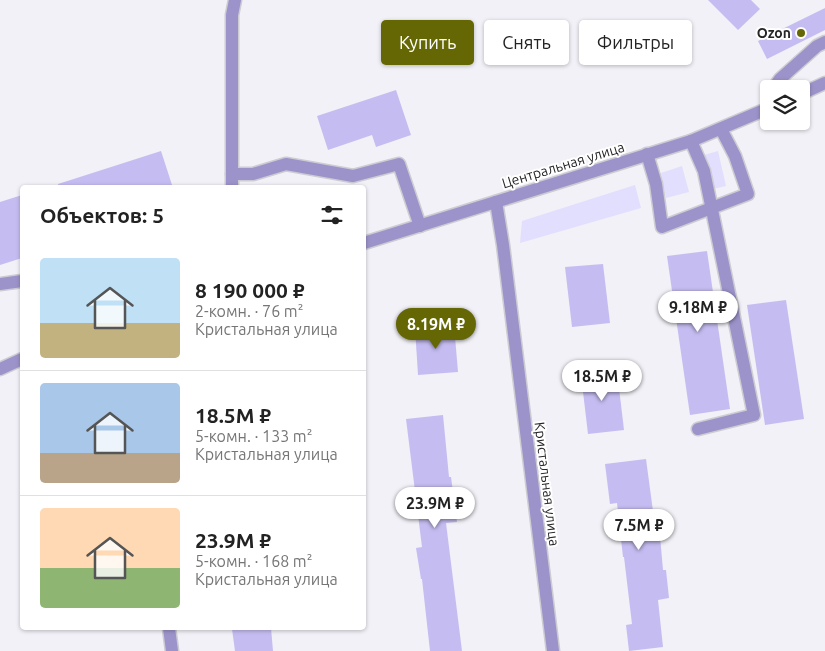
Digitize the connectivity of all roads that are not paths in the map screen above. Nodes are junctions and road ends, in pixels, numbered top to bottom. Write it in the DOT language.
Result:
graph roads {
  1 [pos="235,0"];
  2 [pos="825,42"];
  3 [pos="779,80"];
  4 [pos="825,83"];
  5 [pos="810,90"];
  6 [pos="760,112"];
  7 [pos="721,128"];
  8 [pos="691,141"];
  9 [pos="647,154"];
  10 [pos="232,174"];
  11 [pos="232,185"];
  12 [pos="496,202"];
  13 [pos="712,208"];
  14 [pos="420,226"];
  15 [pos="366,242"];
  16 [pos="20,281"];
  17 [pos="0,284"];
  18 [pos="20,360"];
  19 [pos="0,369"];
  20 [pos="698,429"];
  21 [pos="169,630"];
  22 [pos="172,651"];
  23 [pos="553,651"];
  1 -- 10 [label="street"];
  2 -- 3 [label="street"];
  4 -- 5 [label="street"];
  6 -- 7 [label="street, Центральная улица"];
  7 -- 8 [label="street, Центральная улица"];
  7 -- 13 [label="street"];
  8 -- 9 [label="street, Центральная улица"];
  8 -- 13 [label="street"];
  9 -- 12 [label="street, Центральная улица"];
  9 -- 13 [label="street"];
  10 -- 11 [label="street"];
  10 -- 14 [label="street"];
  12 -- 14 [label="street, Центральная улица"];
  12 -- 23 [label="street, Кристальная улица"];
  13 -- 20 [label="street"];
  14 -- 15 [label="street, Центральная улица"];
  16 -- 17 [label="street"];
  18 -- 19 [label="street"];
  21 -- 22 [label="street"];
}
